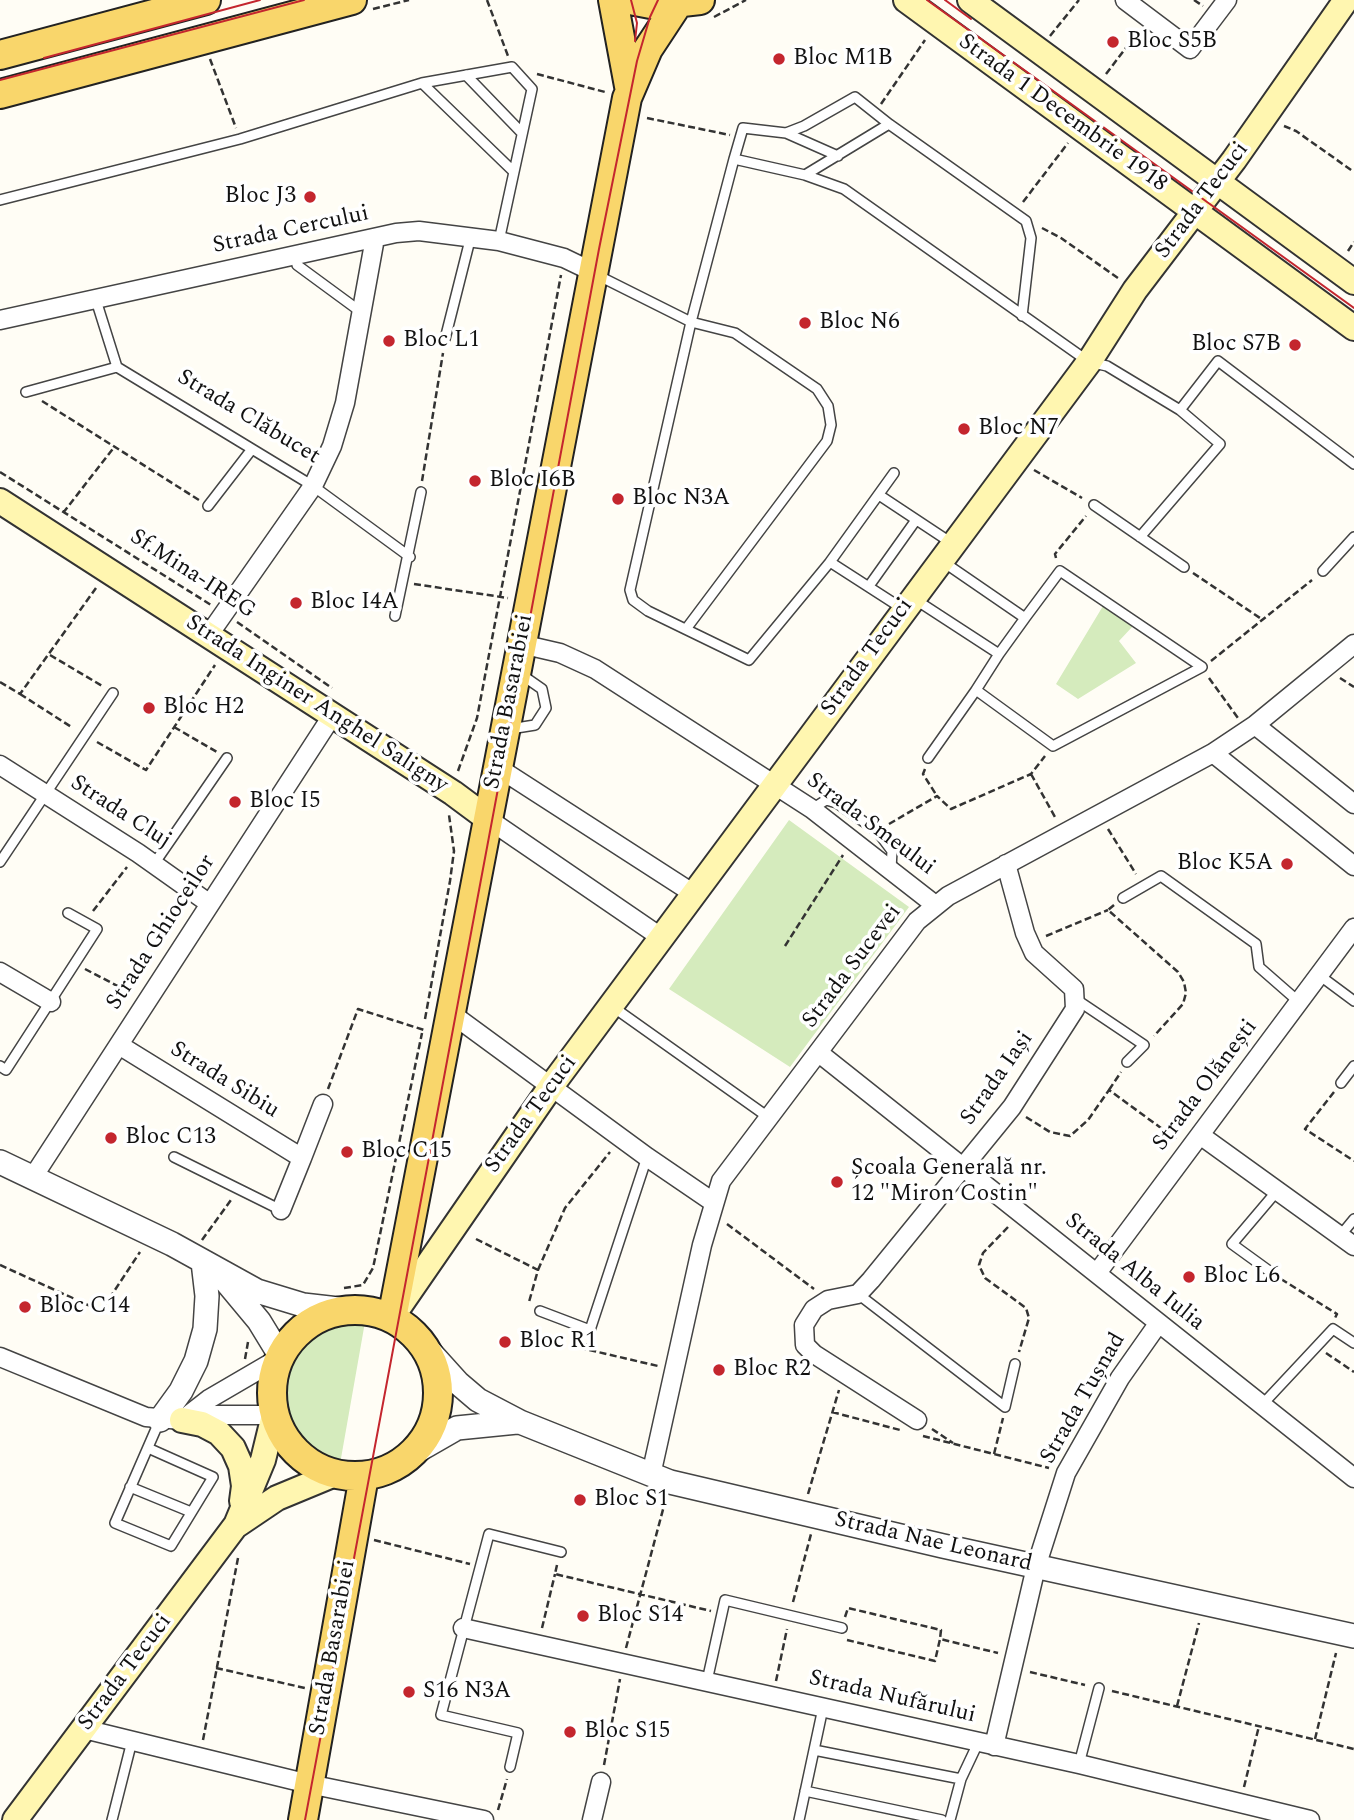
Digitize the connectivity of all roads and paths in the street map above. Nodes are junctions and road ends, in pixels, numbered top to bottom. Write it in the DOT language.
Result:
graph roads {
  1 [pos="206,0"];
  2 [pos="352,0"];
  3 [pos="487,0"];
  4 [pos="613,0"];
  5 [pos="630,0"];
  6 [pos="905,0"];
  7 [pos="970,0"];
  8 [pos="1079,0"];
  9 [pos="1125,0"];
  10 [pos="1227,0"];
  11 [pos="1346,0"];
  12 [pos="688,3"];
  13 [pos="1149,18"];
  14 [pos="936,23"];
  15 [pos="204,39"];
  16 [pos="1039,50"];
  17 [pos="0,55"];
  18 [pos="512,67"];
  19 [pos="466,75"];
  20 [pos="422,83"];
  21 [pos="1095,92"];
  22 [pos="0,94"];
  23 [pos="626,99"];
  24 [pos="875,112"];
  25 [pos="1263,119"];
  26 [pos="889,124"];
  27 [pos="1082,126"];
  28 [pos="522,133"];
  29 [pos="786,133"];
  30 [pos="740,138"];
  31 [pos="240,139"];
  32 [pos="838,156"];
  33 [pos="734,159"];
  34 [pos="514,172"];
  35 [pos="1354,172"];
  36 [pos="806,175"];
  37 [pos="1218,182"];
  38 [pos="0,200"];
  39 [pos="1014,212"];
  40 [pos="1195,212"];
  41 [pos="1026,221"];
  42 [pos="471,236"];
  43 [pos="375,238"];
  44 [pos="499,241"];
  45 [pos="564,258"];
  46 [pos="297,265"];
  47 [pos="591,271"];
  48 [pos="1354,282"];
  49 [pos="1135,290"];
  50 [pos="95,298"];
  51 [pos="361,312"];
  52 [pos="1022,316"];
  53 [pos="0,320"];
  54 [pos="691,323"];
  55 [pos="1354,328"];
  56 [pos="445,339"];
  57 [pos="1088,362"];
  58 [pos="117,367"];
  59 [pos="26,392"];
  60 [pos="1180,410"];
  61 [pos="115,446"];
  62 [pos="252,449"];
  63 [pos="1016,460"];
  64 [pos="1354,464"];
  65 [pos="0,472"];
  66 [pos="894,473"];
  67 [pos="313,486"];
  68 [pos="421,492"];
  69 [pos="879,495"];
  70 [pos="0,502"];
  71 [pos="1094,505"];
  72 [pos="208,506"];
  73 [pos="63,512"];
  74 [pos="916,520"];
  75 [pos="48,532"];
  76 [pos="1140,537"];
  77 [pos="1354,537"];
  78 [pos="946,552"];
  79 [pos="410,557"];
  80 [pos="830,562"];
  81 [pos="1184,567"];
  82 [pos="108,571"];
  83 [pos="1060,571"];
  84 [pos="1323,571"];
  85 [pos="404,582"];
  86 [pos="869,586"];
  87 [pos="501,596"];
  88 [pos="529,603"];
  89 [pos="909,604"];
  90 [pos="224,613"];
  91 [pos="395,616"];
  92 [pos="1025,618"];
  93 [pos="1263,620"];
  94 [pos="686,629"];
  95 [pos="217,642"];
  96 [pos="521,644"];
  97 [pos="1354,644"];
  98 [pos="999,654"];
  99 [pos="50,655"];
  100 [pos="1202,667"];
  101 [pos="0,682"];
  102 [pos="976,690"];
  103 [pos="113,693"];
  104 [pos="20,694"];
  105 [pos="337,706"];
  106 [pos="174,727"];
  107 [pos="1251,728"];
  108 [pos="85,735"];
  109 [pos="1053,746"];
  110 [pos="1213,753"];
  111 [pos="228,758"];
  112 [pos="928,758"];
  113 [pos="0,765"];
  114 [pos="497,767"];
  115 [pos="1031,774"];
  116 [pos="775,786"];
  117 [pos="44,792"];
  118 [pos="453,793"];
  119 [pos="937,796"];
  120 [pos="1354,804"];
  121 [pos="811,809"];
  122 [pos="1099,815"];
  123 [pos="488,819"];
  124 [pos="877,831"];
  125 [pos="1063,832"];
  126 [pos="852,841"];
  127 [pos="138,853"];
  128 [pos="0,862"];
  129 [pos="154,864"];
  130 [pos="1006,864"];
  131 [pos="1354,866"];
  132 [pos="891,870"];
  133 [pos="1142,885"];
  134 [pos="694,894"];
  135 [pos="1123,898"];
  136 [pos="210,904"];
  137 [pos="934,904"];
  138 [pos="1108,910"];
  139 [pos="68,913"];
  140 [pos="84,922"];
  141 [pos="1354,928"];
  142 [pos="662,938"];
  143 [pos="1030,942"];
  144 [pos="785,946"];
  145 [pos="75,964"];
  146 [pos="0,972"];
  147 [pos="1319,975"];
  148 [pos="137,996"];
  149 [pos="1077,1000"];
  150 [pos="1354,1001"];
  151 [pos="51,1002"];
  152 [pos="1299,1002"];
  153 [pos="612,1006"];
  154 [pos="441,1027"];
  155 [pos="119,1045"];
  156 [pos="1144,1045"];
  157 [pos="819,1053"];
  158 [pos="1128,1062"];
  159 [pos="0,1066"];
  160 [pos="1354,1066"];
  161 [pos="1341,1083"];
  162 [pos="552,1085"];
  163 [pos="1109,1090"];
  164 [pos="323,1104"];
  165 [pos="1012,1107"];
  166 [pos="768,1117"];
  167 [pos="621,1138"];
  168 [pos="1195,1142"];
  169 [pos="174,1157"];
  170 [pos="647,1157"];
  171 [pos="302,1158"];
  172 [pos="1354,1161"];
  173 [pos="0,1162"];
  174 [pos="963,1169"];
  175 [pos="33,1177"];
  176 [pos="239,1189"];
  177 [pos="1277,1191"];
  178 [pos="712,1207"];
  179 [pos="281,1210"];
  180 [pos="1020,1214"];
  181 [pos="1354,1219"];
  182 [pos="152,1234"];
  183 [pos="476,1239"];
  184 [pos="1347,1241"];
  185 [pos="204,1262"];
  186 [pos="0,1265"];
  187 [pos="538,1270"];
  188 [pos="1097,1273"];
  189 [pos="1272,1273"];
  190 [pos="858,1294"];
  191 [pos="345,1299"];
  192 [pos="828,1300"];
  193 [pos="540,1311"];
  194 [pos="392,1318"];
  195 [pos="259,1321"];
  196 [pos="1158,1324"];
  197 [pos="1333,1329"];
  198 [pos="590,1330"];
  199 [pos="421,1342"];
  200 [pos="1354,1343"];
  201 [pos="1318,1347"];
  202 [pos="0,1357"];
  203 [pos="281,1357"];
  204 [pos="1015,1364"];
  205 [pos="674,1370"];
  206 [pos="1354,1372"];
  207 [pos="844,1376"];
  208 [pos="241,1380"];
  209 [pos="1261,1406"];
  210 [pos="1005,1407"];
  211 [pos="832,1412"];
  212 [pos="274,1415"];
  213 [pos="171,1420"];
  214 [pos="520,1422"];
  215 [pos="914,1429"];
  216 [pos="956,1444"];
  217 [pos="148,1448"];
  218 [pos="994,1454"];
  219 [pos="410,1455"];
  220 [pos="1066,1473"];
  221 [pos="335,1474"];
  222 [pos="364,1476"];
  223 [pos="661,1478"];
  224 [pos="1354,1478"];
  225 [pos="130,1487"];
  226 [pos="191,1512"];
  227 [pos="803,1514"];
  228 [pos="232,1531"];
  229 [pos="354,1535"];
  230 [pos="561,1552"];
  231 [pos="480,1566"];
  232 [pos="1037,1567"];
  233 [pos="555,1574"];
  234 [pos="639,1593"];
  235 [pos="1205,1602"];
  236 [pos="721,1614"];
  237 [pos="463,1628"];
  238 [pos="842,1628"];
  239 [pos="1347,1635"];
  240 [pos="940,1639"];
  241 [pos="537,1646"];
  242 [pos="1014,1663"];
  243 [pos="623,1664"];
  244 [pos="216,1668"];
  245 [pos="708,1681"];
  246 [pos="1099,1688"];
  247 [pos="326,1692"];
  248 [pos="1177,1706"];
  249 [pos="823,1708"];
  250 [pos="1259,1726"];
  251 [pos="83,1729"];
  252 [pos="1314,1740"];
  253 [pos="132,1741"];
  254 [pos="986,1744"];
  255 [pos="1354,1749"];
  256 [pos="814,1750"];
  257 [pos="200,1757"];
  258 [pos="1079,1764"];
  259 [pos="510,1767"];
  260 [pos="961,1779"];
  261 [pos="601,1782"];
  262 [pos="309,1784"];
  263 [pos="805,1791"];
  264 [pos="1240,1803"];
  265 [pos="15,1820"];
  266 [pos="112,1820"];
  267 [pos="303,1820"];
  268 [pos="484,1820"];
  269 [pos="495,1820"];
  270 [pos="592,1820"];
  271 [pos="799,1820"];
  272 [pos="942,1820"];
  273 [pos="950,1820"];
  274 [pos="1310,1820"];
  1 -- 17 [label="main road"];
  2 -- 15 [label="main road"];
  3 -- 18 [label="path"];
  4 -- 23 [label="main road, Strada Basarabiei"];
  5 -- 12 [label="main road"];
  6 -- 14 [label="main road, Strada 1 Decembrie 1918"];
  7 -- 16 [label="main road, Strada 1 Decembrie 1918"];
  8 -- 16 [label="path"];
  9 -- 13 [label="street"];
  10 -- 13 [label="street"];
  11 -- 25 [label="main road, Strada Tecuci"];
  12 -- 23 [label="main road, Strada Basarabiei"];
  13 -- 21 [label="path"];
  14 -- 24 [label="path"];
  14 -- 27 [label="main road, Strada 1 Decembrie 1918"];
  15 -- 22 [label="main road"];
  15 -- 31 [label="path"];
  16 -- 21 [label="main road, Strada 1 Decembrie 1918"];
  18 -- 19 [label="lane"];
  18 -- 23 [label="path"];
  18 -- 28 [label="lane"];
  19 -- 20 [label="lane"];
  19 -- 28 [label="lane"];
  20 -- 31 [label="lane"];
  20 -- 34 [label="lane"];
  21 -- 37 [label="main road, Strada 1 Decembrie 1918"];
  23 -- 30 [label="path"];
  23 -- 47 [label="main road, Strada Basarabiei"];
  24 -- 26 [label="lane"];
  24 -- 29 [label="lane"];
  25 -- 35 [label="path"];
  25 -- 37 [label="main road, Strada Tecuci"];
  26 -- 32 [label="lane"];
  26 -- 39 [label="lane"];
  27 -- 39 [label="path"];
  27 -- 40 [label="main road, Strada 1 Decembrie 1918"];
  28 -- 34 [label="lane"];
  29 -- 30 [label="lane"];
  29 -- 32 [label="lane"];
  30 -- 33 [label="lane"];
  31 -- 38 [label="lane"];
  32 -- 36 [label="lane"];
  33 -- 36 [label="lane"];
  33 -- 54 [label="lane"];
  34 -- 44 [label="lane"];
  36 -- 52 [label="lane"];
  37 -- 40 [label="main road, Strada Tecuci"];
  37 -- 48 [label="main road, Strada 1 Decembrie 1918"];
  39 -- 41 [label="lane"];
  40 -- 49 [label="main road, Strada Tecuci"];
  40 -- 55 [label="main road, Strada 1 Decembrie 1918"];
  41 -- 49 [label="path"];
  41 -- 52 [label="lane"];
  42 -- 43 [label="street, Strada Cercului"];
  42 -- 44 [label="street, Strada Cercului"];
  42 -- 56 [label="lane"];
  43 -- 50 [label="street, Strada Cercului"];
  43 -- 51 [label="street"];
  44 -- 45 [label="street, Strada Cercului"];
  45 -- 47 [label="street, Strada Cercului"];
  45 -- 87 [label="path"];
  46 -- 51 [label="lane"];
  47 -- 54 [label="lane"];
  47 -- 88 [label="main road, Strada Basarabiei"];
  49 -- 57 [label="main road, Strada Tecuci"];
  50 -- 53 [label="street, Strada Cercului"];
  50 -- 58 [label="lane"];
  51 -- 67 [label="street"];
  52 -- 57 [label="lane"];
  54 -- 94 [label="lane"];
  54 -- 94 [label="lane"];
  56 -- 68 [label="path"];
  57 -- 60 [label="lane"];
  57 -- 63 [label="main road, Strada Tecuci"];
  58 -- 59 [label="lane"];
  58 -- 62 [label="lane, Strada Clăbucet"];
  59 -- 61 [label="path"];
  60 -- 64 [label="lane"];
  60 -- 76 [label="lane"];
  61 -- 72 [label="path"];
  61 -- 73 [label="path"];
  62 -- 67 [label="lane, Strada Clăbucet"];
  62 -- 72 [label="lane"];
  63 -- 71 [label="path"];
  63 -- 78 [label="main road, Strada Tecuci"];
  65 -- 73 [label="path, Sf.Mina-IREG"];
  66 -- 69 [label="lane"];
  67 -- 79 [label="lane, Strada Clăbucet"];
  67 -- 90 [label="street"];
  68 -- 79 [label="lane"];
  69 -- 74 [label="lane"];
  69 -- 80 [label="lane"];
  70 -- 75 [label="main road, Strada Inginer Anghel Saligny"];
  71 -- 76 [label="lane"];
  71 -- 83 [label="path"];
  73 -- 75 [label="path"];
  73 -- 90 [label="path, Sf.Mina-IREG"];
  74 -- 78 [label="lane"];
  74 -- 86 [label="lane"];
  75 -- 82 [label="main road, Strada Inginer Anghel Saligny"];
  76 -- 81 [label="lane"];
  77 -- 84 [label="lane"];
  78 -- 89 [label="main road, Strada Tecuci"];
  78 -- 92 [label="lane"];
  79 -- 85 [label="lane"];
  80 -- 86 [label="lane"];
  80 -- 94 [label="lane"];
  81 -- 93 [label="path"];
  82 -- 95 [label="main road, Strada Inginer Anghel Saligny"];
  82 -- 99 [label="path"];
  83 -- 92 [label="lane"];
  83 -- 100 [label="lane"];
  84 -- 93 [label="path"];
  85 -- 87 [label="path"];
  85 -- 91 [label="lane"];
  86 -- 89 [label="lane"];
  87 -- 88 [label="path"];
  87 -- 118 [label="path"];
  88 -- 96 [label="main road, Strada Basarabiei"];
  89 -- 98 [label="lane"];
  89 -- 116 [label="main road, Strada Tecuci"];
  90 -- 95 [label="street"];
  90 -- 105 [label="path, Sf.Mina-IREG"];
  92 -- 98 [label="lane"];
  93 -- 100 [label="path"];
  95 -- 105 [label="main road, Strada Inginer Anghel Saligny"];
  95 -- 106 [label="path"];
  96 -- 114 [label="main road, Strada Basarabiei"];
  96 -- 116 [label="street"];
  97 -- 107 [label="street, Strada Sucevei"];
  98 -- 102 [label="lane"];
  99 -- 103 [label="path"];
  99 -- 104 [label="path"];
  100 -- 107 [label="path"];
  100 -- 109 [label="lane"];
  101 -- 104 [label="path"];
  102 -- 109 [label="lane"];
  102 -- 112 [label="lane"];
  103 -- 108 [label="lane"];
  104 -- 108 [label="path"];
  105 -- 118 [label="main road, Strada Inginer Anghel Saligny"];
  105 -- 136 [label="street, Strada Ghioceilor"];
  106 -- 108 [label="path"];
  106 -- 111 [label="path"];
  107 -- 110 [label="street, Strada Sucevei"];
  107 -- 120 [label="street"];
  108 -- 117 [label="lane"];
  109 -- 115 [label="path"];
  110 -- 122 [label="street, Strada Sucevei"];
  110 -- 131 [label="street"];
  111 -- 129 [label="lane"];
  112 -- 119 [label="path"];
  113 -- 117 [label="street, Strada Cluj"];
  114 -- 123 [label="main road, Strada Basarabiei"];
  114 -- 134 [label="street"];
  115 -- 119 [label="path"];
  115 -- 125 [label="path"];
  116 -- 121 [label="street, Strada Smeului"];
  116 -- 134 [label="main road, Strada Tecuci"];
  117 -- 127 [label="street, Strada Cluj"];
  117 -- 128 [label="lane"];
  118 -- 123 [label="main road, Strada Inginer Anghel Saligny"];
  118 -- 154 [label="path"];
  119 -- 124 [label="path"];
  121 -- 124 [label="lane"];
  121 -- 126 [label="street, Strada Smeului"];
  122 -- 125 [label="street, Strada Sucevei"];
  122 -- 133 [label="path"];
  123 -- 142 [label="street, Strada Inginer Anghel Saligny"];
  123 -- 154 [label="main road, Strada Basarabiei"];
  124 -- 132 [label="lane"];
  125 -- 130 [label="street, Strada Sucevei"];
  126 -- 132 [label="street, Strada Smeului"];
  126 -- 144 [label="path"];
  127 -- 129 [label="street, Strada Cluj"];
  127 -- 140 [label="path"];
  129 -- 136 [label="street, Strada Cluj"];
  130 -- 137 [label="street, Strada Sucevei"];
  130 -- 143 [label="street"];
  132 -- 137 [label="street, Strada Smeului"];
  133 -- 135 [label="lane"];
  133 -- 152 [label="lane"];
  134 -- 142 [label="main road, Strada Tecuci"];
  135 -- 138 [label="path"];
  136 -- 155 [label="street, Strada Ghioceilor"];
  137 -- 157 [label="street, Strada Sucevei"];
  138 -- 143 [label="path"];
  138 -- 156 [label="path"];
  139 -- 140 [label="lane"];
  140 -- 145 [label="lane"];
  141 -- 147 [label="street, Strada Olănești"];
  142 -- 153 [label="main road, Strada Tecuci"];
  143 -- 149 [label="street"];
  145 -- 148 [label="path"];
  145 -- 151 [label="lane"];
  146 -- 151 [label="street"];
  147 -- 150 [label="lane"];
  147 -- 152 [label="street, Strada Olănești"];
  149 -- 156 [label="lane"];
  149 -- 165 [label="street, Strada Iași"];
  151 -- 159 [label="lane"];
  152 -- 168 [label="street, Strada Olănești"];
  153 -- 162 [label="main road, Strada Tecuci"];
  153 -- 166 [label="lane"];
  154 -- 162 [label="street"];
  154 -- 164 [label="path"];
  154 -- 191 [label="path"];
  154 -- 194 [label="main road, Strada Basarabiei"];
  155 -- 171 [label="street, Strada Sibiu"];
  155 -- 175 [label="street, Strada Ghioceilor"];
  156 -- 158 [label="lane"];
  157 -- 166 [label="street, Strada Sucevei"];
  157 -- 174 [label="street, Strada Alba Iulia"];
  158 -- 163 [label="path"];
  160 -- 161 [label="lane"];
  161 -- 172 [label="path"];
  162 -- 167 [label="street"];
  162 -- 194 [label="main road, Strada Tecuci"];
  163 -- 165 [label="path"];
  163 -- 168 [label="path"];
  164 -- 171 [label="street"];
  165 -- 174 [label="street, Strada Iași"];
  166 -- 178 [label="street, Strada Sucevei"];
  167 -- 170 [label="street"];
  167 -- 187 [label="path"];
  168 -- 177 [label="street"];
  168 -- 188 [label="street, Strada Olănești"];
  169 -- 176 [label="lane"];
  170 -- 178 [label="street"];
  170 -- 198 [label="lane"];
  171 -- 179 [label="street"];
  173 -- 175 [label="street"];
  174 -- 180 [label="street, Strada Alba Iulia"];
  174 -- 190 [label="street, Strada Iași"];
  175 -- 182 [label="street"];
  176 -- 179 [label="lane"];
  176 -- 185 [label="path"];
  177 -- 184 [label="street"];
  177 -- 189 [label="lane"];
  178 -- 192 [label="path"];
  178 -- 205 [label="street, Strada Sucevei"];
  180 -- 188 [label="street, Strada Alba Iulia"];
  180 -- 204 [label="path"];
  181 -- 184 [label="lane"];
  182 -- 185 [label="street"];
  182 -- 186 [label="path"];
  183 -- 187 [label="path"];
  185 -- 191 [label="street"];
  185 -- 195 [label="street"];
  185 -- 213 [label="street"];
  187 -- 193 [label="path"];
  188 -- 196 [label="street, Strada Alba Iulia"];
  189 -- 197 [label="path"];
  190 -- 192 [label="street"];
  190 -- 210 [label="lane"];
  191 -- 194 [label="main road"];
  191 -- 203 [label="main road"];
  192 -- 207 [label="street"];
  193 -- 198 [label="lane"];
  194 -- 199 [label="main road"];
  195 -- 203 [label="street"];
  195 -- 208 [label="path"];
  196 -- 209 [label="street, Strada Alba Iulia"];
  196 -- 220 [label="street, Strada Tușnad"];
  197 -- 200 [label="lane"];
  197 -- 201 [label="lane"];
  198 -- 205 [label="path"];
  199 -- 214 [label="street, Strada Nae Leonard"];
  199 -- 219 [label="main road"];
  201 -- 206 [label="path"];
  201 -- 209 [label="lane"];
  202 -- 213 [label="street"];
  203 -- 208 [label="street"];
  203 -- 212 [label="main road"];
  204 -- 210 [label="lane"];
  205 -- 223 [label="street, Strada Sucevei"];
  207 -- 211 [label="path"];
  207 -- 215 [label="street"];
  208 -- 213 [label="street"];
  209 -- 224 [label="street, Strada Alba Iulia"];
  210 -- 218 [label="path"];
  211 -- 215 [label="path"];
  211 -- 227 [label="path"];
  212 -- 213 [label="street"];
  212 -- 221 [label="main road"];
  212 -- 228 [label="main road, Strada Tecuci"];
  213 -- 217 [label="lane"];
  213 -- 228 [label="main road"];
  214 -- 219 [label="street, Strada Nae Leonard"];
  214 -- 223 [label="street, Strada Nae Leonard"];
  215 -- 216 [label="path"];
  215 -- 216 [label="path"];
  216 -- 218 [label="path"];
  217 -- 225 [label="lane"];
  217 -- 226 [label="lane"];
  218 -- 220 [label="path"];
  219 -- 222 [label="main road"];
  220 -- 232 [label="street, Strada Tușnad"];
  221 -- 222 [label="main road"];
  221 -- 228 [label="main road, Strada Tecuci"];
  222 -- 229 [label="main road, Strada Basarabiei"];
  223 -- 227 [label="street, Strada Nae Leonard"];
  223 -- 234 [label="path"];
  225 -- 226 [label="lane"];
  225 -- 226 [label="lane"];
  227 -- 232 [label="street, Strada Nae Leonard"];
  228 -- 244 [label="path"];
  228 -- 251 [label="main road, Strada Tecuci"];
  229 -- 231 [label="path"];
  229 -- 247 [label="main road, Strada Basarabiei"];
  230 -- 231 [label="lane"];
  230 -- 233 [label="path"];
  231 -- 237 [label="lane"];
  232 -- 235 [label="street, Strada Nae Leonard"];
  232 -- 242 [label="street, Strada Tușnad"];
  233 -- 234 [label="path"];
  233 -- 241 [label="path"];
  234 -- 236 [label="path"];
  234 -- 243 [label="path"];
  235 -- 239 [label="street, Strada Nae Leonard"];
  235 -- 248 [label="path"];
  236 -- 238 [label="lane"];
  236 -- 245 [label="lane"];
  237 -- 241 [label="street, Strada Nufărului"];
  237 -- 259 [label="lane"];
  238 -- 240 [label="path"];
  238 -- 240 [label="path"];
  239 -- 252 [label="path"];
  240 -- 242 [label="path"];
  241 -- 243 [label="street, Strada Nufărului"];
  242 -- 246 [label="path"];
  242 -- 254 [label="street, Strada Tușnad"];
  243 -- 245 [label="street, Strada Nufărului"];
  243 -- 261 [label="path"];
  244 -- 247 [label="path"];
  244 -- 257 [label="path"];
  245 -- 249 [label="street, Strada Nufărului"];
  246 -- 248 [label="path"];
  246 -- 258 [label="lane"];
  247 -- 262 [label="main road, Strada Basarabiei"];
  248 -- 250 [label="path"];
  249 -- 254 [label="street, Strada Nufărului"];
  249 -- 256 [label="lane"];
  250 -- 252 [label="path"];
  250 -- 264 [label="path"];
  251 -- 253 [label="street"];
  251 -- 265 [label="main road, Strada Tecuci"];
  252 -- 255 [label="path"];
  253 -- 257 [label="street"];
  253 -- 266 [label="lane"];
  254 -- 258 [label="street, Strada Nufărului"];
  254 -- 260 [label="lane"];
  256 -- 260 [label="lane"];
  256 -- 263 [label="lane"];
  257 -- 262 [label="street"];
  258 -- 264 [label="street, Strada Nufărului"];
  259 -- 269 [label="path"];
  260 -- 273 [label="lane"];
  261 -- 270 [label="street"];
  262 -- 267 [label="main road, Strada Basarabiei"];
  262 -- 268 [label="street"];
  263 -- 271 [label="lane"];
  263 -- 272 [label="lane"];
  264 -- 274 [label="street, Strada Nufărului"];
}
